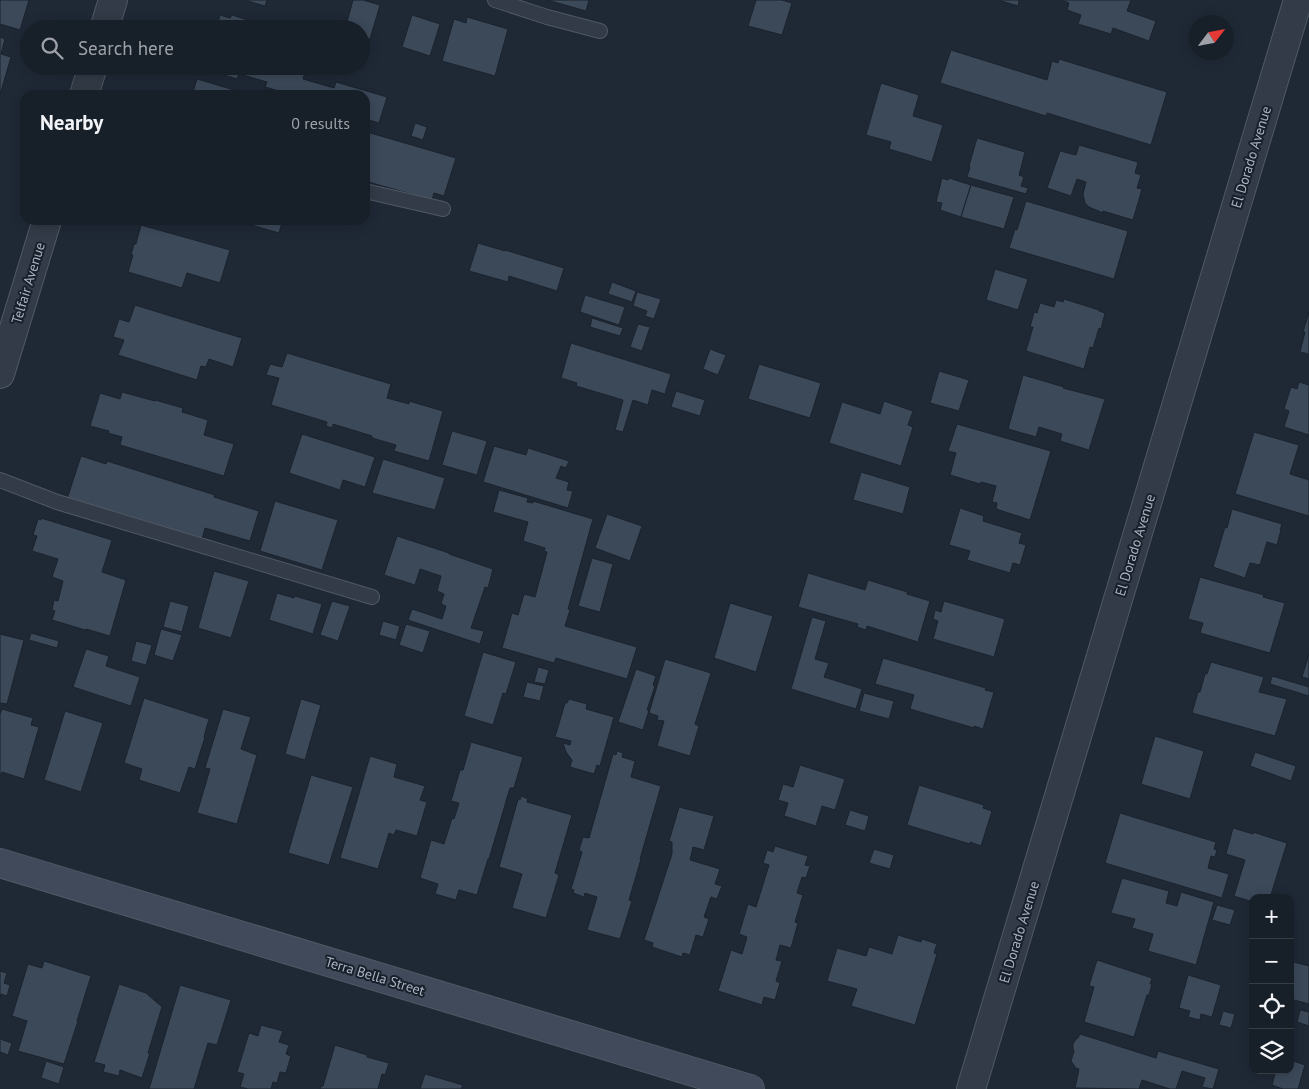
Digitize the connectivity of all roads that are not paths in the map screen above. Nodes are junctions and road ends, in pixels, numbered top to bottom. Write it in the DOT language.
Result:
graph roads {
  1 [pos="113,0"];
  2 [pos="494,0"];
  3 [pos="1298,0"];
  4 [pos="107,20"];
  5 [pos="600,31"];
  6 [pos="90,75"];
  7 [pos="86,90"];
  8 [pos="370,192"];
  9 [pos="443,209"];
  10 [pos="45,225"];
  11 [pos="0,374"];
  12 [pos="0,480"];
  13 [pos="372,597"];
  14 [pos="0,863"];
  15 [pos="750,1089"];
  16 [pos="972,1089"];
  1 -- 4 [label="street"];
  2 -- 5 [label="lane"];
  3 -- 16 [label="street, El Dorado Avenue"];
  6 -- 7 [label="street"];
  8 -- 9 [label="lane"];
  10 -- 11 [label="street, Telfair Avenue"];
  12 -- 13 [label="lane"];
  14 -- 15 [label="main road, Terra Bella Street"];
}
